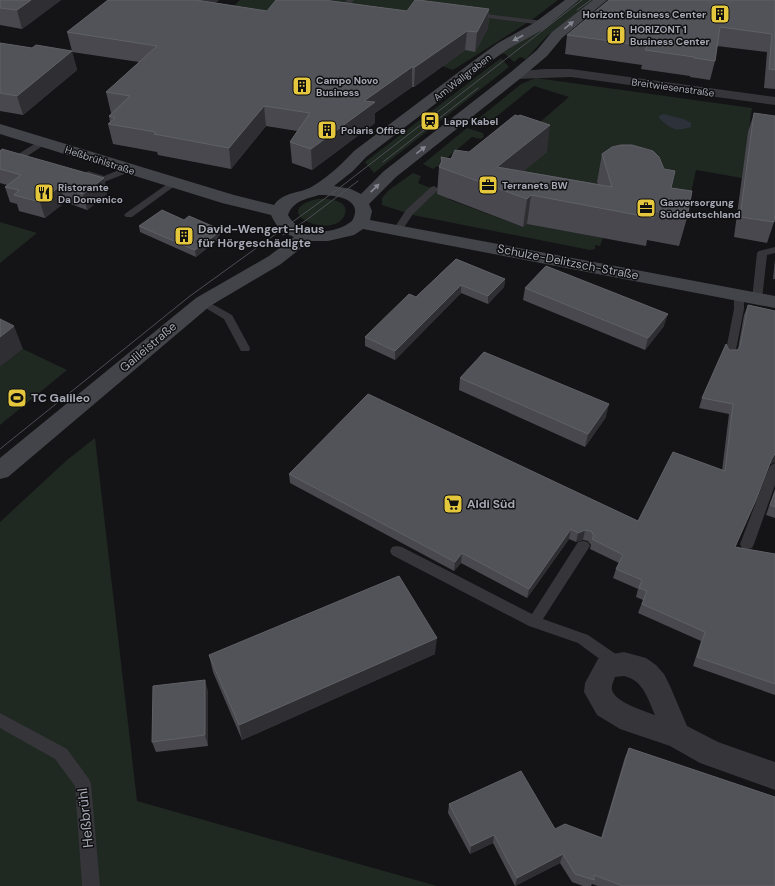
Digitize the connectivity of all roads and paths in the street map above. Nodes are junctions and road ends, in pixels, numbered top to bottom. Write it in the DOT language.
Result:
graph roads {
  1 [pos="351,0"];
  2 [pos="573,0"];
  3 [pos="599,5"];
  4 [pos="358,10"];
  5 [pos="466,13"];
  6 [pos="543,23"];
  7 [pos="542,53"];
  8 [pos="571,73"];
  9 [pos="516,75"];
  10 [pos="775,101"];
  11 [pos="0,129"];
  12 [pos="44,142"];
  13 [pos="38,159"];
  14 [pos="129,169"];
  15 [pos="82,172"];
  16 [pos="173,183"];
  17 [pos="434,189"];
  18 [pos="318,190"];
  19 [pos="361,203"];
  20 [pos="284,206"];
  21 [pos="129,216"];
  22 [pos="360,223"];
  23 [pos="398,230"];
  24 [pos="306,236"];
  25 [pos="775,250"];
  26 [pos="739,295"];
  27 [pos="757,298"];
  28 [pos="203,302"];
  29 [pos="775,302"];
  30 [pos="245,348"];
  31 [pos="730,355"];
  32 [pos="775,468"];
  33 [pos="0,471"];
  34 [pos="747,544"];
  35 [pos="583,546"];
  36 [pos="397,551"];
  37 [pos="534,622"];
  38 [pos="618,664"];
  39 [pos="0,720"];
  40 [pos="677,735"];
  41 [pos="775,776"];
  42 [pos="91,886"];
  1 -- 4 [label="lane"];
  2 -- 6 [label="street, Am Wallgraben"];
  7 -- 3 [label="street, one-way"];
  5 -- 6 [label="lane"];
  6 -- 18 [label="street, Am Wallgraben, one-way"];
  7 -- 8 [label="street, Breitwiesenstraße"];
  7 -- 9 [label="street"];
  8 -- 9 [label="street, Breitwiesenstraße"];
  8 -- 10 [label="street, Breitwiesenstraße"];
  19 -- 9 [label="street, one-way"];
  11 -- 12 [label="street, Heßbrühlstraße"];
  12 -- 13 [label="lane"];
  12 -- 14 [label="street, Heßbrühlstraße"];
  14 -- 15 [label="lane"];
  14 -- 16 [label="street, Heßbrühlstraße"];
  16 -- 20 [label="street, Heßbrühlstraße"];
  16 -- 21 [label="lane"];
  17 -- 23 [label="lane"];
  18 -- 19 [label="street, Am Wallgraben"];
  18 -- 20 [label="street, Am Wallgraben"];
  19 -- 22 [label="street"];
  20 -- 24 [label="street"];
  22 -- 23 [label="street, Schulze-Delitzsch-Straße"];
  22 -- 24 [label="street"];
  23 -- 26 [label="street, Schulze-Delitzsch-Straße"];
  24 -- 28 [label="street, Galileistraße"];
  25 -- 27 [label="lane"];
  26 -- 27 [label="street, Schulze-Delitzsch-Straße"];
  26 -- 31 [label="lane"];
  27 -- 29 [label="street, Schulze-Delitzsch-Straße"];
  28 -- 30 [label="lane"];
  28 -- 33 [label="street, Galileistraße"];
  32 -- 34 [label="lane"];
  35 -- 37 [label="lane"];
  36 -- 37 [label="lane"];
  37 -- 38 [label="lane"];
  38 -- 40 [label="street"];
  38 -- 40 [label="street"];
  39 -- 42 [label="lane, Heßbrühl"];
  40 -- 41 [label="street"];
}
